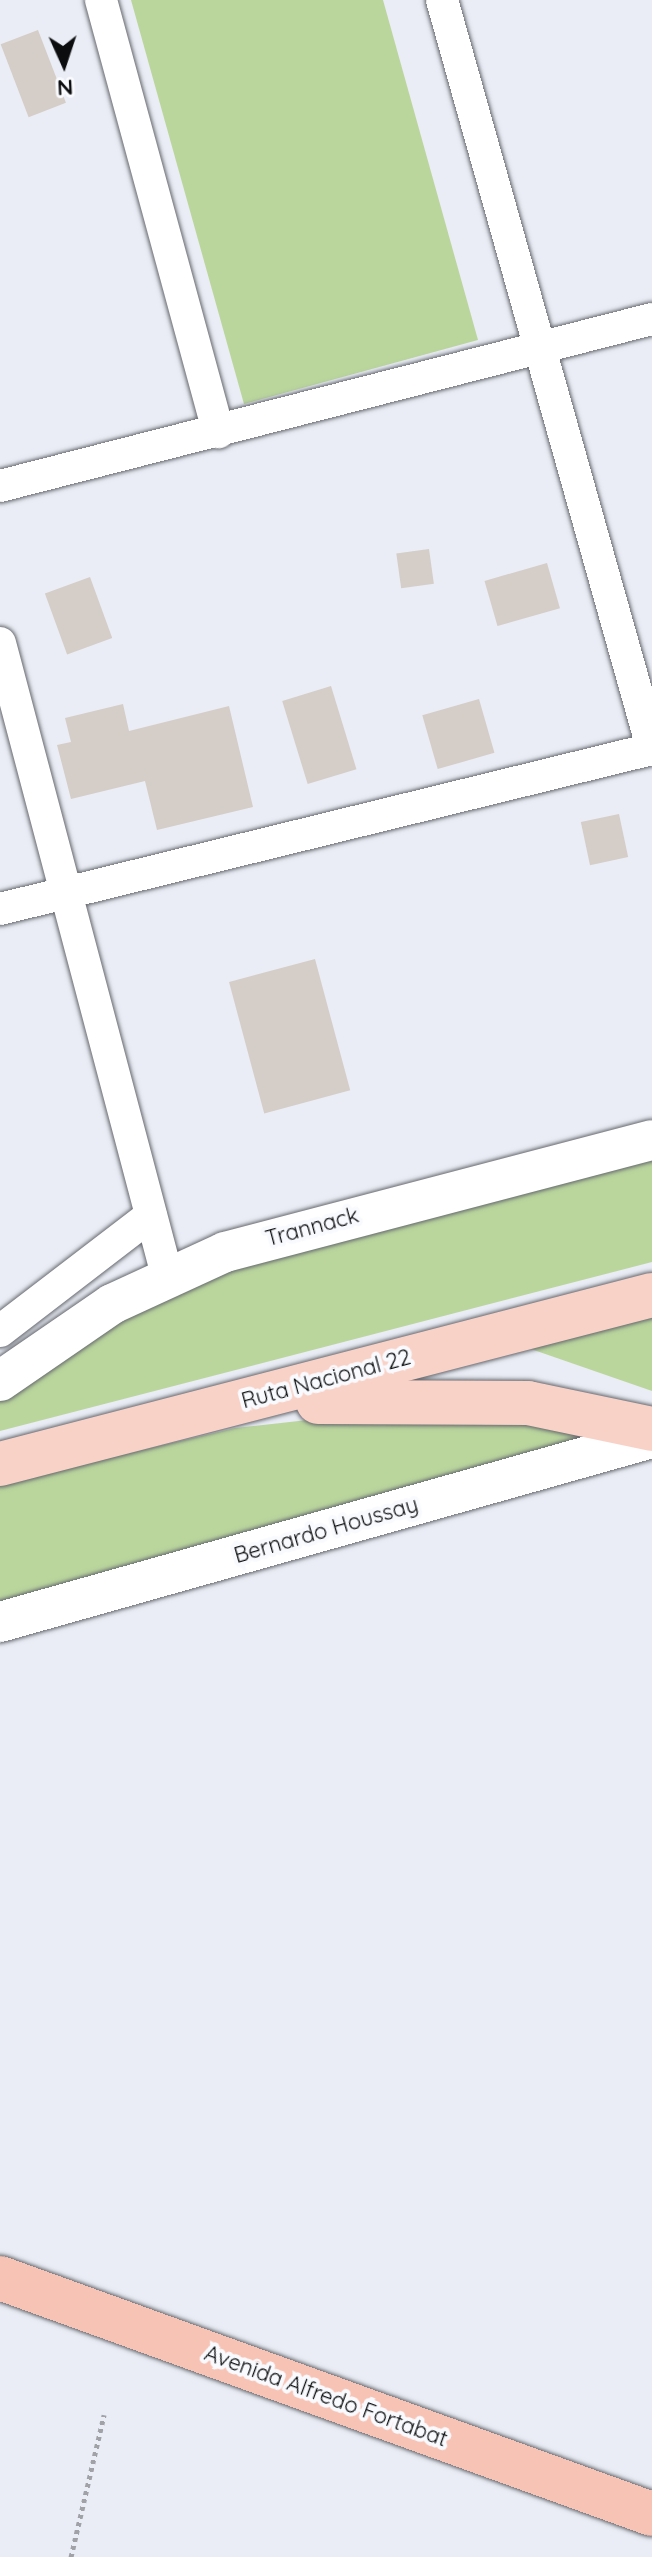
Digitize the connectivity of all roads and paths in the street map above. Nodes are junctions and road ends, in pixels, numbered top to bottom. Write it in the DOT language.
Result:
graph roads {
  1 [pos="101,0"];
  2 [pos="442,0"];
  3 [pos="652,319"];
  4 [pos="540,348"];
  5 [pos="218,432"];
  6 [pos="0,486"];
  7 [pos="0,643"];
  8 [pos="652,748"];
  9 [pos="66,891"];
  10 [pos="0,909"];
  11 [pos="652,1140"];
  12 [pos="151,1215"];
  13 [pos="167,1275"];
  14 [pos="652,1295"];
  15 [pos="0,1331"];
  16 [pos="0,1381"];
  17 [pos="196,1413"];
  18 [pos="652,1429"];
  19 [pos="652,1438"];
  20 [pos="0,1464"];
  21 [pos="0,1622"];
  22 [pos="0,2278"];
  23 [pos="104,2415"];
  24 [pos="652,2514"];
  25 [pos="71,2557"];
  1 -- 5 [label="street"];
  2 -- 4 [label="street"];
  3 -- 4 [label="street"];
  4 -- 5 [label="street"];
  4 -- 8 [label="street"];
  5 -- 6 [label="street"];
  7 -- 9 [label="street"];
  8 -- 9 [label="street"];
  9 -- 10 [label="street"];
  9 -- 12 [label="street"];
  11 -- 13 [label="street, Trannack"];
  12 -- 13 [label="street"];
  12 -- 15 [label="street"];
  13 -- 16 [label="street, Trannack"];
  14 -- 17 [label="main road, Ruta Nacional 22"];
  17 -- 18 [label="main road"];
  17 -- 20 [label="main road, Ruta Nacional 22"];
  19 -- 21 [label="street, Bernardo Houssay"];
  22 -- 24 [label="highway, Avenida Alfredo Fortabat"];
  23 -- 25 [label="path"];
}
